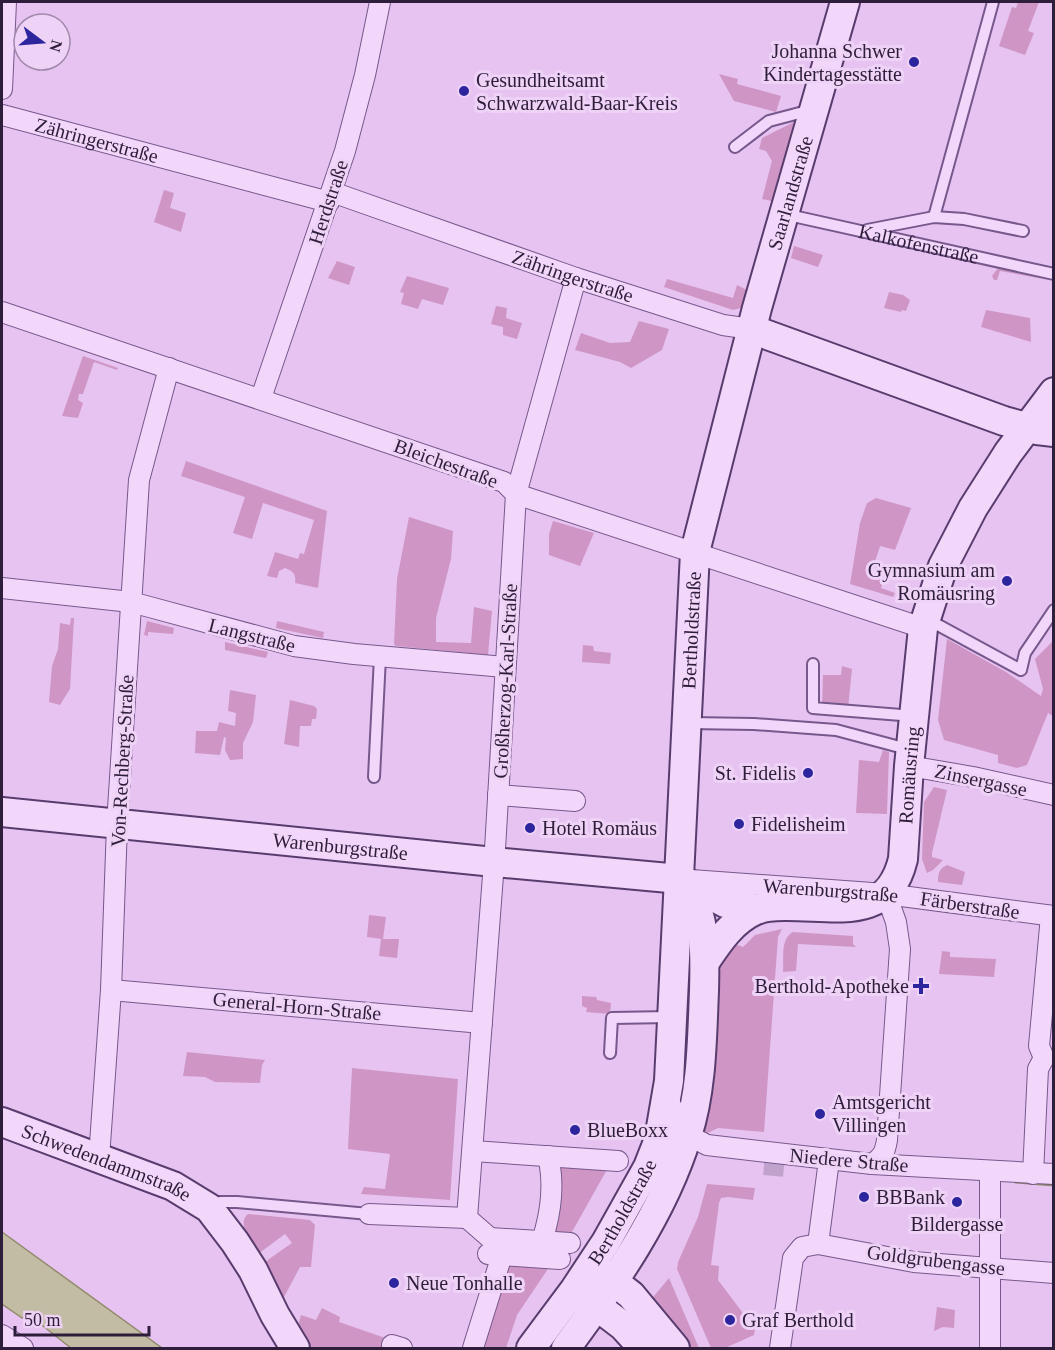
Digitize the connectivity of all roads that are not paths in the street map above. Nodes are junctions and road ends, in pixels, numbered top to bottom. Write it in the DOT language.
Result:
graph roads {
  1 [pos="6,2"];
  2 [pos="380,2"];
  3 [pos="845,2"];
  4 [pos="993,2"];
  5 [pos="2,89"];
  6 [pos="814,110"];
  7 [pos="2,115"];
  8 [pos="735,147"];
  9 [pos="331,197"];
  10 [pos="784,214"];
  11 [pos="934,217"];
  12 [pos="862,231"];
  13 [pos="1023,231"];
  14 [pos="1053,274"];
  15 [pos="576,278"];
  16 [pos="2,312"];
  17 [pos="751,329"];
  18 [pos="816,354"];
  19 [pos="169,368"];
  20 [pos="738,386"];
  21 [pos="1053,392"];
  22 [pos="261,398"];
  23 [pos="1040,430"];
  24 [pos="516,494"];
  25 [pos="696,552"];
  26 [pos="2,588"];
  27 [pos="131,602"];
  28 [pos="1053,610"];
  29 [pos="923,627"];
  30 [pos="380,657"];
  31 [pos="813,664"];
  32 [pos="505,667"];
  33 [pos="914,716"];
  34 [pos="688,723"];
  35 [pos="910,758"];
  36 [pos="374,777"];
  37 [pos="498,795"];
  38 [pos="1053,795"];
  39 [pos="575,801"];
  40 [pos="2,812"];
  41 [pos="117,825"];
  42 [pos="494,862"];
  43 [pos="680,879"];
  44 [pos="886,894"];
  45 [pos="759,909"];
  46 [pos="1052,916"];
  47 [pos="675,951"];
  48 [pos="705,962"];
  49 [pos="111,990"];
  50 [pos="672,1017"];
  51 [pos="482,1023"];
  52 [pos="610,1053"];
  53 [pos="1049,1060"];
  54 [pos="667,1099"];
  55 [pos="2,1122"];
  56 [pos="688,1135"];
  57 [pos="473,1151"];
  58 [pos="548,1156"];
  59 [pos="99,1158"];
  60 [pos="618,1161"];
  61 [pos="872,1164"];
  62 [pos="828,1165"];
  63 [pos="788,1167"];
  64 [pos="990,1171"];
  65 [pos="1033,1174"];
  66 [pos="1053,1174"];
  67 [pos="209,1209"];
  68 [pos="369,1214"];
  69 [pos="467,1218"];
  70 [pos="542,1241"];
  71 [pos="818,1244"];
  72 [pos="494,1249"];
  73 [pos="595,1259"];
  74 [pos="990,1268"];
  75 [pos="1053,1273"];
  76 [pos="614,1281"];
  77 [pos="586,1297"];
  78 [pos="2,1335"];
  79 [pos="22,1348"];
  80 [pos="295,1348"];
  81 [pos="473,1348"];
  82 [pos="531,1348"];
  83 [pos="566,1348"];
  84 [pos="643,1348"];
  85 [pos="675,1348"];
  86 [pos="761,1348"];
  87 [pos="782,1348"];
  88 [pos="990,1348"];
  1 -- 5 [label="street"];
  2 -- 9 [label="street, Herdstraße"];
  3 -- 6 [label="main road, Saarlandstraße"];
  4 -- 11 [label="lane"];
  6 -- 8 [label="lane"];
  6 -- 10 [label="main road, Saarlandstraße"];
  7 -- 9 [label="street, Zähringerstraße"];
  9 -- 15 [label="street, Zähringerstraße"];
  9 -- 22 [label="street, Herdstraße"];
  10 -- 12 [label="lane, Kalkofenstraße"];
  10 -- 17 [label="main road, Saarlandstraße"];
  11 -- 12 [label="lane"];
  11 -- 13 [label="lane"];
  12 -- 14 [label="lane, Kalkofenstraße"];
  15 -- 17 [label="street, Zähringerstraße"];
  15 -- 24 [label="street, Großherzog-Karl-Straße"];
  16 -- 19 [label="street, Bleichestraße"];
  17 -- 18 [label="main road, Zähringerstraße"];
  17 -- 20 [label="main road, Saarlandstraße"];
  18 -- 20 [label="main road, Zähringerstraße"];
  18 -- 23 [label="main road, Zähringerstraße"];
  19 -- 22 [label="street, Bleichestraße"];
  19 -- 27 [label="street, Von-Rechberg-Straße"];
  20 -- 25 [label="main road, Bertholdstraße"];
  21 -- 23 [label="main road"];
  22 -- 24 [label="street, Bleichestraße"];
  23 -- 29 [label="main road, Romäusring"];
  24 -- 25 [label="street, Bleichestraße"];
  24 -- 32 [label="street, Großherzog-Karl-Straße"];
  25 -- 29 [label="street, Bleichestraße"];
  25 -- 34 [label="main road, Bertholdstraße"];
  26 -- 27 [label="street, Langstraße"];
  27 -- 30 [label="street, Langstraße"];
  27 -- 41 [label="street, Von-Rechberg-Straße"];
  28 -- 29 [label="lane"];
  29 -- 33 [label="main road, Romäusring"];
  30 -- 32 [label="street, Langstraße"];
  30 -- 36 [label="lane"];
  31 -- 33 [label="lane"];
  32 -- 37 [label="street, Großherzog-Karl-Straße"];
  33 -- 35 [label="main road, Romäusring"];
  34 -- 35 [label="lane"];
  34 -- 43 [label="main road, Bertholdstraße"];
  35 -- 38 [label="street, Zinsergasse"];
  35 -- 44 [label="main road, Romäusring"];
  37 -- 39 [label="street"];
  37 -- 42 [label="street, Großherzog-Karl-Straße"];
  40 -- 41 [label="main road, Warenburgstraße"];
  41 -- 42 [label="main road, Warenburgstraße"];
  41 -- 49 [label="street, Von-Rechberg-Straße"];
  42 -- 43 [label="main road, Warenburgstraße"];
  42 -- 51 [label="street, Großherzog-Karl-Straße"];
  43 -- 44 [label="street, Warenburgstraße"];
  43 -- 45 [label="main road, Warenburgstraße"];
  43 -- 47 [label="main road, Bertholdstraße"];
  43 -- 48 [label="main road, Bertholdstraße"];
  44 -- 45 [label="main road, Warenburgstraße"];
  44 -- 46 [label="street, Färberstraße"];
  44 -- 61 [label="street"];
  45 -- 48 [label="main road, Warenburgstraße"];
  46 -- 53 [label="street"];
  47 -- 48 [label="main road"];
  47 -- 50 [label="main road, Bertholdstraße"];
  48 -- 56 [label="main road, Bertholdstraße"];
  49 -- 51 [label="street, General-Horn-Straße"];
  49 -- 59 [label="street, Von-Rechberg-Straße"];
  50 -- 52 [label="lane"];
  50 -- 54 [label="main road, Bertholdstraße"];
  51 -- 57 [label="street, Großherzog-Karl-Straße"];
  53 -- 65 [label="street"];
  54 -- 56 [label="street"];
  54 -- 73 [label="main road, Bertholdstraße"];
  55 -- 59 [label="main road, Schwedendammstraße"];
  56 -- 62 [label="street, Niedere Straße"];
  56 -- 76 [label="main road, Bertholdstraße"];
  57 -- 58 [label="street"];
  57 -- 69 [label="street"];
  58 -- 60 [label="street"];
  58 -- 70 [label="street"];
  59 -- 67 [label="main road, Schwedendammstraße"];
  61 -- 62 [label="street, Niedere Straße"];
  61 -- 64 [label="street, Niedere Straße"];
  62 -- 63 [label="street, Niedere Straße"];
  62 -- 71 [label="street"];
  64 -- 65 [label="street, Niedere Straße"];
  64 -- 74 [label="street"];
  65 -- 66 [label="street, Niedere Straße"];
  67 -- 68 [label="lane, Schwedendammstraße"];
  67 -- 80 [label="main road, Schwedendammstraße"];
  68 -- 69 [label="street"];
  69 -- 72 [label="street"];
  70 -- 72 [label="street"];
  70 -- 72 [label="street"];
  71 -- 74 [label="street, Goldgrubengasse"];
  71 -- 87 [label="street"];
  72 -- 81 [label="street"];
  73 -- 76 [label="main road"];
  73 -- 77 [label="main road, Bertholdstraße"];
  74 -- 75 [label="street, Goldgrubengasse"];
  74 -- 88 [label="street"];
  76 -- 77 [label="main road, Bertholdstraße"];
  76 -- 85 [label="main road"];
  77 -- 82 [label="main road, Bertholdstraße"];
  77 -- 83 [label="main road, Bertholdstraße"];
  77 -- 84 [label="main road"];
  78 -- 79 [label="street"];
  86 -- 87 [label="street"];
}
